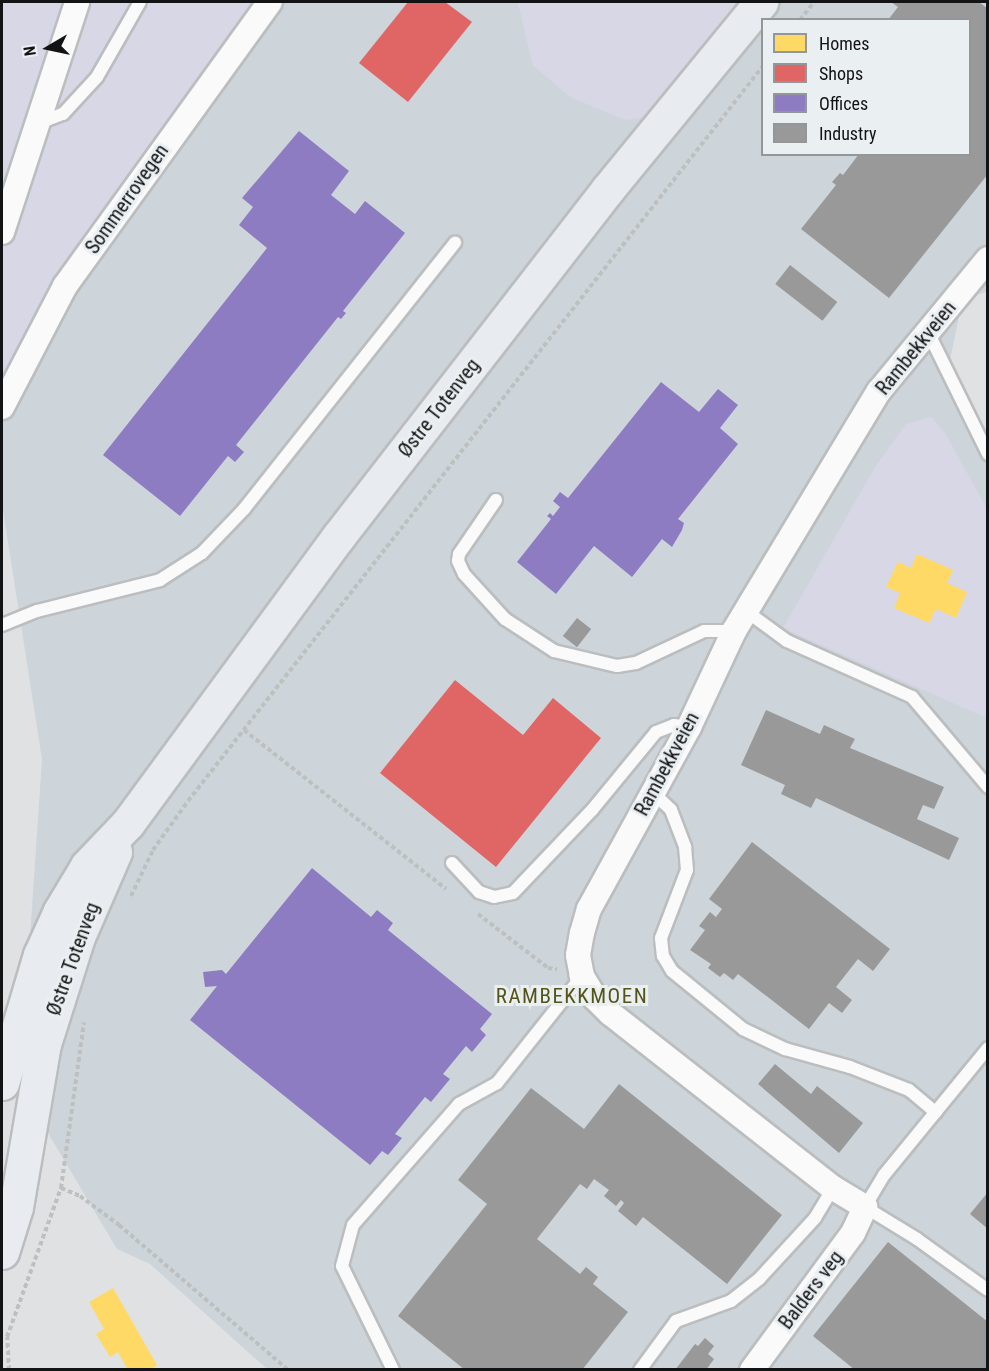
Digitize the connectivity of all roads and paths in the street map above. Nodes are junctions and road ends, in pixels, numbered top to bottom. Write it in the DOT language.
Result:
graph roads {
  1 [pos="77,2"];
  2 [pos="140,2"];
  3 [pos="270,2"];
  4 [pos="761,2"];
  5 [pos="814,2"];
  6 [pos="802,18"];
  7 [pos="761,68"];
  8 [pos="35,125"];
  9 [pos="2,232"];
  10 [pos="455,243"];
  11 [pos="987,259"];
  12 [pos="928,332"];
  13 [pos="2,407"];
  14 [pos="987,454"];
  15 [pos="496,500"];
  16 [pos="746,611"];
  17 [pos="2,625"];
  18 [pos="734,631"];
  19 [pos="689,727"];
  20 [pos="244,730"];
  21 [pos="987,787"];
  22 [pos="652,792"];
  23 [pos="128,823"];
  24 [pos="452,863"];
  25 [pos="456,896"];
  26 [pos="128,903"];
  27 [pos="474,910"];
  28 [pos="581,972"];
  29 [pos="987,1048"];
  30 [pos="2,1083"];
  31 [pos="2,1094"];
  32 [pos="936,1113"];
  33 [pos="34,1114"];
  34 [pos="61,1188"];
  35 [pos="833,1188"];
  36 [pos="864,1207"];
  37 [pos="2,1252"];
  38 [pos="987,1290"];
  39 [pos="288,1370"];
  40 [pos="393,1370"];
  41 [pos="640,1370"];
  42 [pos="752,1370"];
  1 -- 8 [label="street"];
  2 -- 8 [label="lane"];
  3 -- 13 [label="street, Sommerrovegen"];
  4 -- 23 [label="main road, Østre Totenveg"];
  5 -- 6 [label="path"];
  7 -- 20 [label="path"];
  8 -- 9 [label="street"];
  10 -- 17 [label="lane"];
  11 -- 12 [label="street, Rambekkveien"];
  12 -- 14 [label="lane"];
  12 -- 16 [label="street, Rambekkveien"];
  15 -- 18 [label="lane"];
  16 -- 18 [label="street, Rambekkveien"];
  16 -- 21 [label="lane"];
  18 -- 19 [label="street, Rambekkveien"];
  19 -- 22 [label="street, Rambekkveien"];
  19 -- 24 [label="lane"];
  20 -- 25 [label="path"];
  20 -- 26 [label="path"];
  22 -- 28 [label="street, Rambekkveien"];
  22 -- 32 [label="lane"];
  23 -- 30 [label="main road, Østre Totenveg"];
  23 -- 33 [label="main road, Østre Totenveg"];
  27 -- 28 [label="path"];
  28 -- 35 [label="street"];
  28 -- 40 [label="lane"];
  29 -- 32 [label="lane"];
  31 -- 33 [label="street"];
  32 -- 36 [label="lane"];
  33 -- 37 [label="main road, Østre Totenveg"];
  34 -- 39 [label="path"];
  35 -- 36 [label="street"];
  35 -- 41 [label="lane"];
  36 -- 38 [label="lane"];
  36 -- 42 [label="street, Balders veg"];
}
